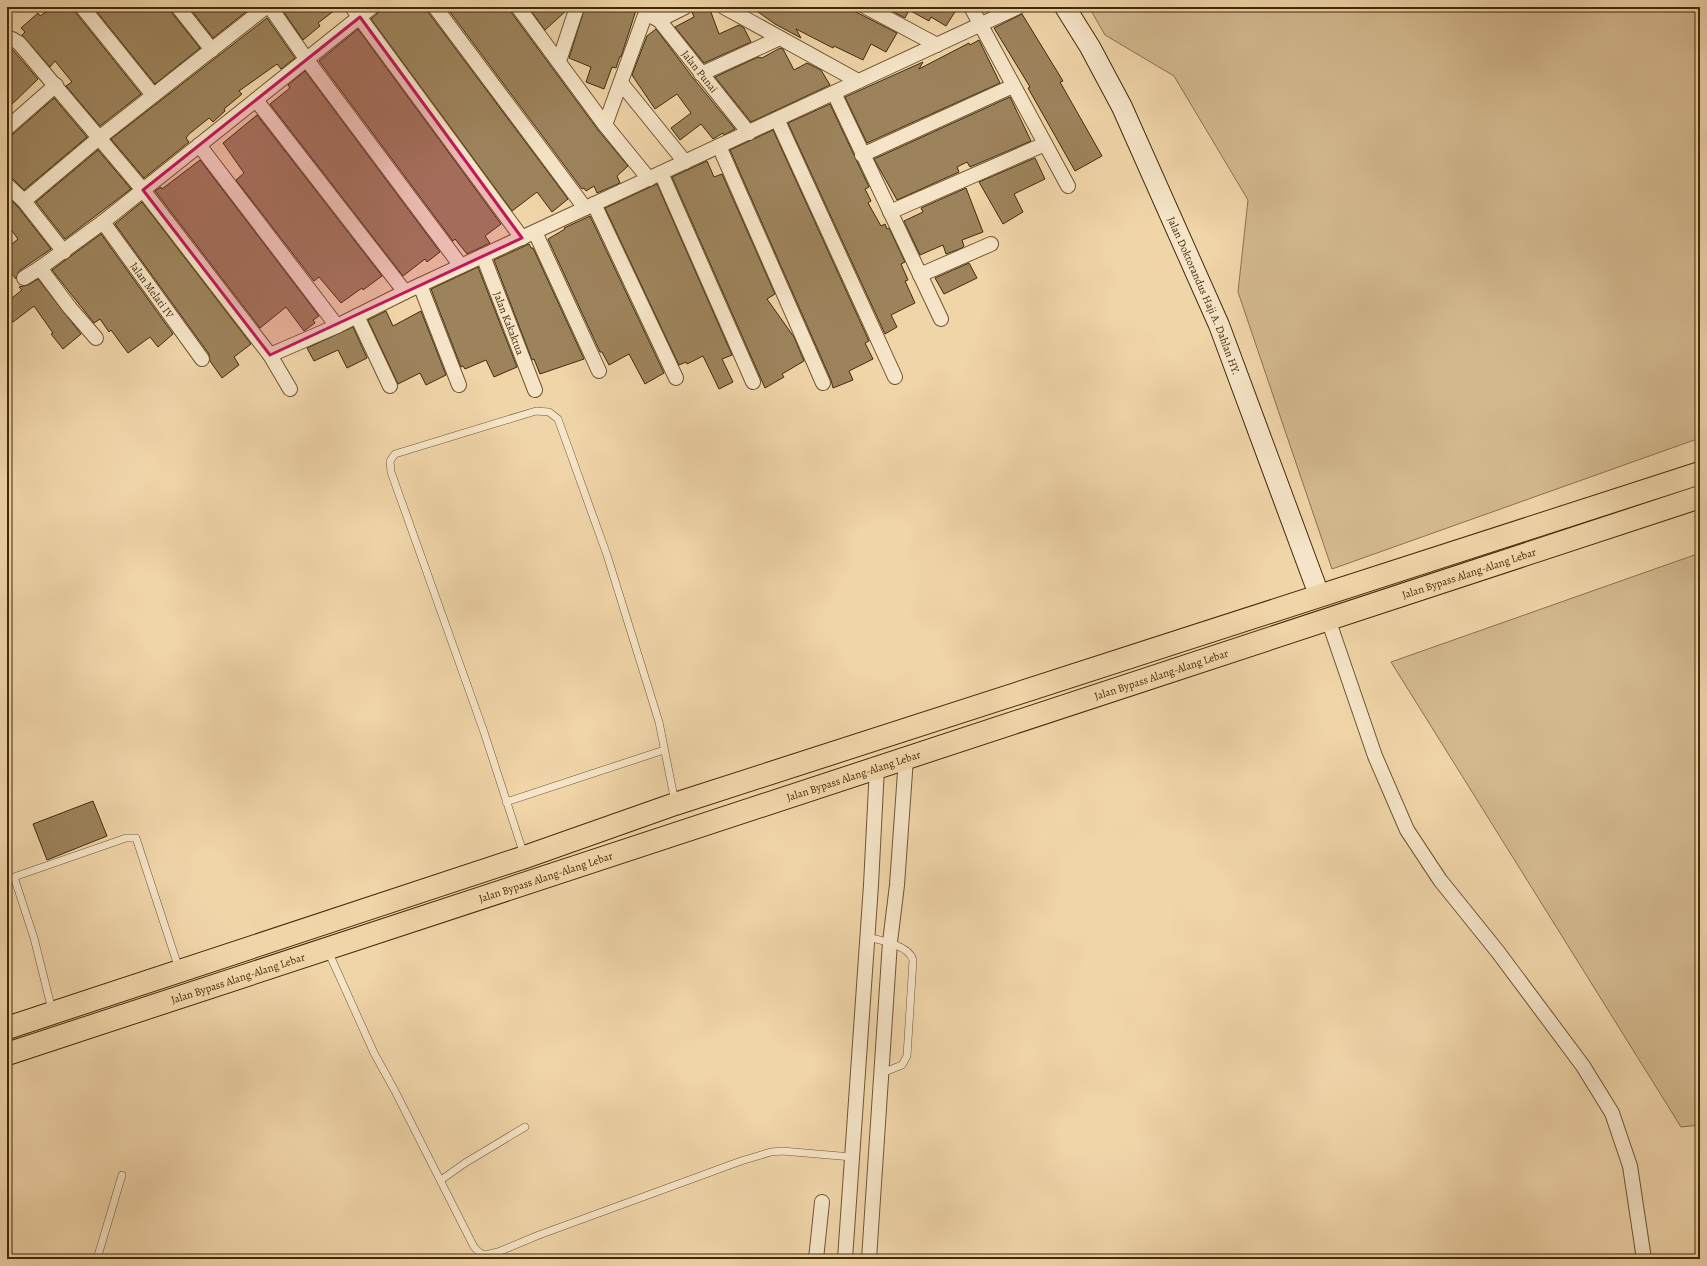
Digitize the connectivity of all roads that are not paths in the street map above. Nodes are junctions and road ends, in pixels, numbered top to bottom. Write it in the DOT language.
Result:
graph roads {
  1 [pos="178,7"];
  2 [pos="266,7"];
  3 [pos="270,7"];
  4 [pos="372,7"];
  5 [pos="435,7"];
  6 [pos="518,7"];
  7 [pos="577,7"];
  8 [pos="685,7"];
  9 [pos="724,7"];
  10 [pos="866,7"];
  11 [pos="971,7"];
  12 [pos="1018,7"];
  13 [pos="1065,7"];
  14 [pos="83,8"];
  15 [pos="356,12"];
  16 [pos="651,14"];
  17 [pos="982,24"];
  18 [pos="780,38"];
  19 [pos="7,42"];
  20 [pos="937,45"];
  21 [pos="212,50"];
  22 [pos="307,60"];
  23 [pos="559,61"];
  24 [pos="701,74"];
  25 [pos="858,81"];
  26 [pos="622,83"];
  27 [pos="56,85"];
  28 [pos="1013,86"];
  29 [pos="834,93"];
  30 [pos="154,95"];
  31 [pos="256,100"];
  32 [pos="777,119"];
  33 [pos="605,125"];
  34 [pos="7,128"];
  35 [pos="749,132"];
  36 [pos="99,138"];
  37 [pos="1045,144"];
  38 [pos="199,145"];
  39 [pos="719,146"];
  40 [pos="862,155"];
  41 [pos="685,162"];
  42 [pos="655,176"];
  43 [pos="7,185"];
  44 [pos="1068,186"];
  45 [pos="143,190"];
  46 [pos="24,201"];
  47 [pos="590,206"];
  48 [pos="890,212"];
  49 [pos="103,222"];
  50 [pos="528,235"];
  51 [pos="991,244"];
  52 [pos="64,252"];
  53 [pos="483,256"];
  54 [pos="461,266"];
  55 [pos="40,268"];
  56 [pos="920,275"];
  57 [pos="24,278"];
  58 [pos="420,286"];
  59 [pos="405,292"];
  60 [pos="358,316"];
  61 [pos="941,319"];
  62 [pos="337,326"];
  63 [pos="96,338"];
  64 [pos="270,355"];
  65 [pos="202,359"];
  66 [pos="599,371"];
  67 [pos="676,378"];
  68 [pos="895,378"];
  69 [pos="753,382"];
  70 [pos="823,383"];
  71 [pos="460,385"];
  72 [pos="390,386"];
  73 [pos="290,389"];
  74 [pos="535,390"];
  75 [pos="1700,473"];
  76 [pos="1700,497"];
  77 [pos="1551,521"];
  78 [pos="1559,543"];
  79 [pos="1318,590"];
  80 [pos="1328,619"];
  81 [pos="664,750"];
  82 [pos="906,758"];
  83 [pos="877,767"];
  84 [pos="506,802"];
  85 [pos="675,804"];
  86 [pos="524,857"];
  87 [pos="866,937"];
  88 [pos="890,942"];
  89 [pos="327,949"];
  90 [pos="180,971"];
  91 [pos="53,1013"];
  92 [pos="7,1028"];
  93 [pos="7,1054"];
  94 [pos="882,1073"];
  95 [pos="525,1127"];
  96 [pos="852,1157"];
  97 [pos="122,1175"];
  98 [pos="441,1180"];
  99 [pos="822,1202"];
  100 [pos="97,1259"];
  101 [pos="816,1259"];
  102 [pos="845,1259"];
  103 [pos="869,1259"];
  104 [pos="1644,1259"];
  1 -- 21 [label="street"];
  2 -- 21 [label="street"];
  3 -- 22 [label="street"];
  4 -- 15 [label="street"];
  5 -- 47 [label="street"];
  6 -- 23 [label="street"];
  7 -- 23 [label="street"];
  8 -- 16 [label="street"];
  9 -- 18 [label="street"];
  10 -- 20 [label="street"];
  11 -- 17 [label="street"];
  12 -- 17 [label="street"];
  13 -- 79 [label="street, Jalan Doktorandus Haji A. Dahlan HY."];
  14 -- 30 [label="street"];
  15 -- 22 [label="street"];
  15 -- 50 [label="street"];
  16 -- 24 [label="street, Jalan Punai"];
  16 -- 26 [label="street"];
  17 -- 20 [label="street"];
  17 -- 28 [label="street"];
  18 -- 24 [label="street"];
  18 -- 25 [label="street"];
  19 -- 27 [label="street"];
  20 -- 25 [label="street"];
  21 -- 30 [label="street"];
  22 -- 31 [label="street"];
  22 -- 54 [label="street"];
  23 -- 33 [label="street"];
  24 -- 35 [label="street, Jalan Punai"];
  25 -- 29 [label="street"];
  26 -- 33 [label="street"];
  26 -- 41 [label="street"];
  27 -- 34 [label="street"];
  27 -- 36 [label="street"];
  28 -- 37 [label="street"];
  28 -- 40 [label="street"];
  29 -- 32 [label="street"];
  29 -- 40 [label="street"];
  30 -- 36 [label="street"];
  31 -- 38 [label="street"];
  31 -- 59 [label="street"];
  32 -- 35 [label="street"];
  32 -- 68 [label="street"];
  33 -- 42 [label="street"];
  35 -- 39 [label="street"];
  36 -- 45 [label="street"];
  36 -- 46 [label="street"];
  37 -- 44 [label="street"];
  37 -- 48 [label="street"];
  38 -- 45 [label="street"];
  38 -- 62 [label="street"];
  39 -- 41 [label="street"];
  39 -- 70 [label="street"];
  40 -- 48 [label="street"];
  41 -- 42 [label="street"];
  42 -- 47 [label="street"];
  42 -- 69 [label="street"];
  43 -- 46 [label="street"];
  45 -- 49 [label="street"];
  45 -- 64 [label="street"];
  46 -- 52 [label="street"];
  47 -- 50 [label="street"];
  47 -- 67 [label="street"];
  48 -- 56 [label="street"];
  49 -- 52 [label="street"];
  49 -- 65 [label="street, Jalan Melati IV"];
  50 -- 53 [label="street"];
  50 -- 66 [label="street"];
  51 -- 56 [label="street"];
  52 -- 55 [label="street"];
  53 -- 54 [label="street"];
  53 -- 74 [label="street, Jalan Kakaktua"];
  54 -- 58 [label="street"];
  55 -- 57 [label="street"];
  55 -- 63 [label="street"];
  56 -- 61 [label="street"];
  58 -- 59 [label="street"];
  58 -- 71 [label="street"];
  59 -- 60 [label="street"];
  60 -- 62 [label="street"];
  60 -- 72 [label="street"];
  62 -- 64 [label="street"];
  64 -- 73 [label="street"];
  75 -- 77 [label="highway"];
  76 -- 78 [label="highway, Jalan Bypass Alang-Alang Lebar"];
  77 -- 78 [label="highway"];
  77 -- 79 [label="highway"];
  78 -- 80 [label="highway, Jalan Bypass Alang-Alang Lebar"];
  79 -- 85 [label="highway"];
  80 -- 82 [label="highway, Jalan Bypass Alang-Alang Lebar"];
  80 -- 104 [label="street"];
  81 -- 84 [label="lane"];
  81 -- 84 [label="lane"];
  81 -- 85 [label="lane"];
  82 -- 83 [label="highway, Jalan Bypass Alang-Alang Lebar"];
  82 -- 88 [label="street"];
  83 -- 87 [label="street"];
  83 -- 89 [label="highway, Jalan Bypass Alang-Alang Lebar"];
  84 -- 86 [label="lane"];
  85 -- 86 [label="highway"];
  86 -- 90 [label="highway"];
  87 -- 88 [label="lane"];
  87 -- 96 [label="street"];
  88 -- 94 [label="street"];
  88 -- 94 [label="lane"];
  89 -- 93 [label="highway, Jalan Bypass Alang-Alang Lebar"];
  89 -- 98 [label="lane"];
  90 -- 91 [label="highway"];
  90 -- 91 [label="lane"];
  91 -- 92 [label="highway"];
  94 -- 103 [label="street"];
  95 -- 98 [label="lane"];
  96 -- 98 [label="lane"];
  96 -- 102 [label="street"];
  97 -- 100 [label="lane"];
  99 -- 101 [label="street"];
}
